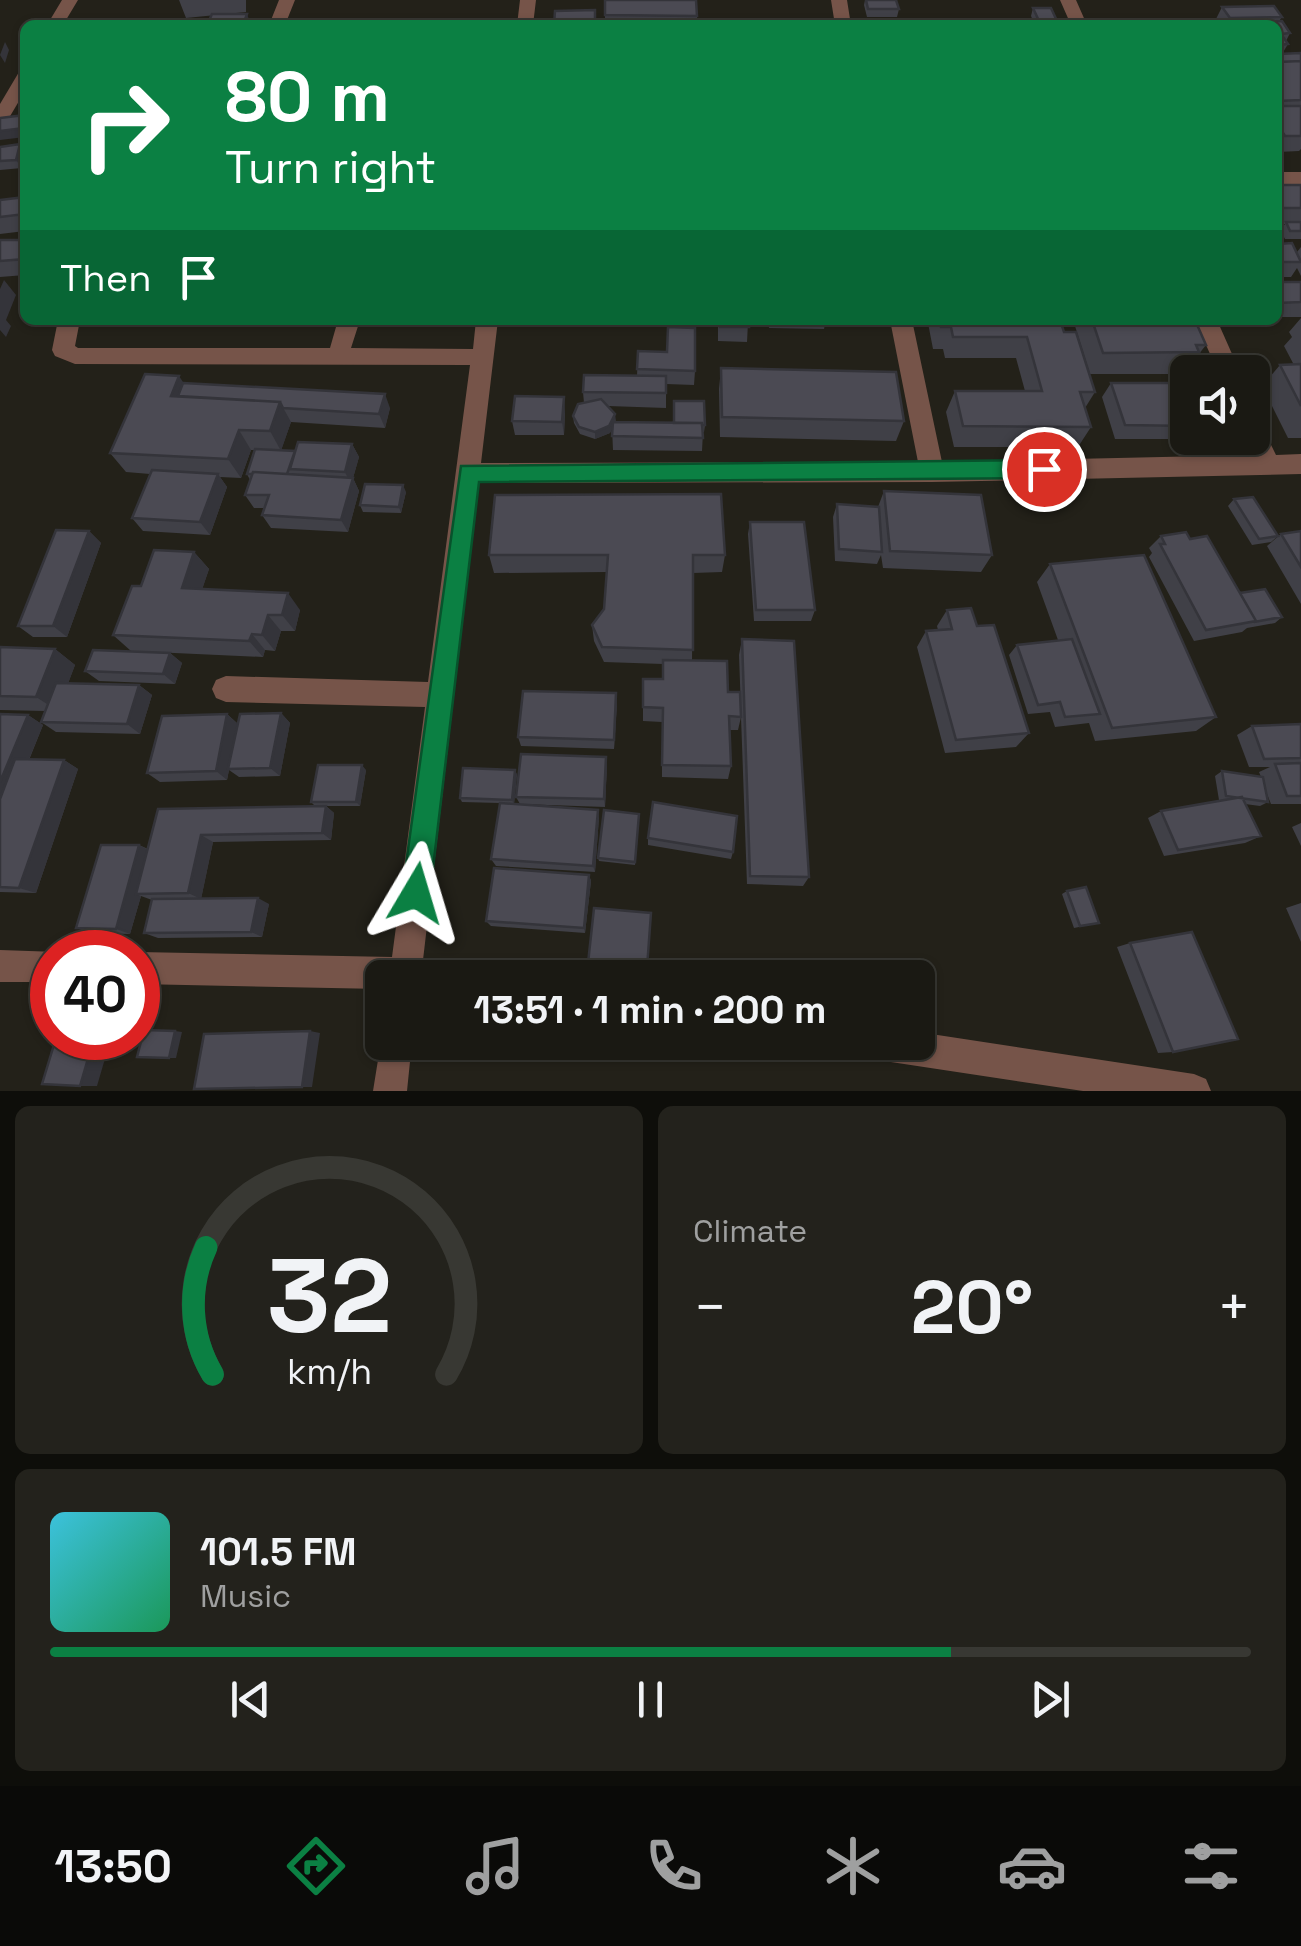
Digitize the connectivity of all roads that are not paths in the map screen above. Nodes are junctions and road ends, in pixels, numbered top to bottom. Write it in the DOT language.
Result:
graph roads {
  1 [pos="20,85"];
  2 [pos="0,119"];
  3 [pos="68,325"];
  4 [pos="348,325"];
  5 [pos="486,325"];
  6 [pos="902,325"];
  7 [pos="1208,325"];
  8 [pos="1221,355"];
  9 [pos="338,357"];
  10 [pos="482,358"];
  11 [pos="1264,455"];
  12 [pos="1268,464"];
  13 [pos="1301,464"];
  14 [pos="932,472"];
  15 [pos="469,473"];
  16 [pos="226,689"];
  17 [pos="441,695"];
  18 [pos="408,960"];
  19 [pos="0,966"];
  20 [pos="30,966"];
  21 [pos="160,969"];
  22 [pos="365,974"];
  23 [pos="935,1052"];
  24 [pos="394,1060"];
  25 [pos="390,1091"];
  26 [pos="1194,1091"];
  1 -- 2 [label="street"];
  3 -- 9 [label="street"];
  4 -- 9 [label="street"];
  5 -- 10 [label="street"];
  6 -- 14 [label="street"];
  7 -- 8 [label="street"];
  9 -- 10 [label="street"];
  10 -- 15 [label="street"];
  11 -- 12 [label="street"];
  12 -- 13 [label="street"];
  12 -- 14 [label="street"];
  14 -- 15 [label="street"];
  15 -- 17 [label="street"];
  16 -- 17 [label="street"];
  17 -- 18 [label="street"];
  19 -- 20 [label="street"];
  21 -- 22 [label="street"];
  23 -- 26 [label="street"];
  24 -- 25 [label="street"];
}
